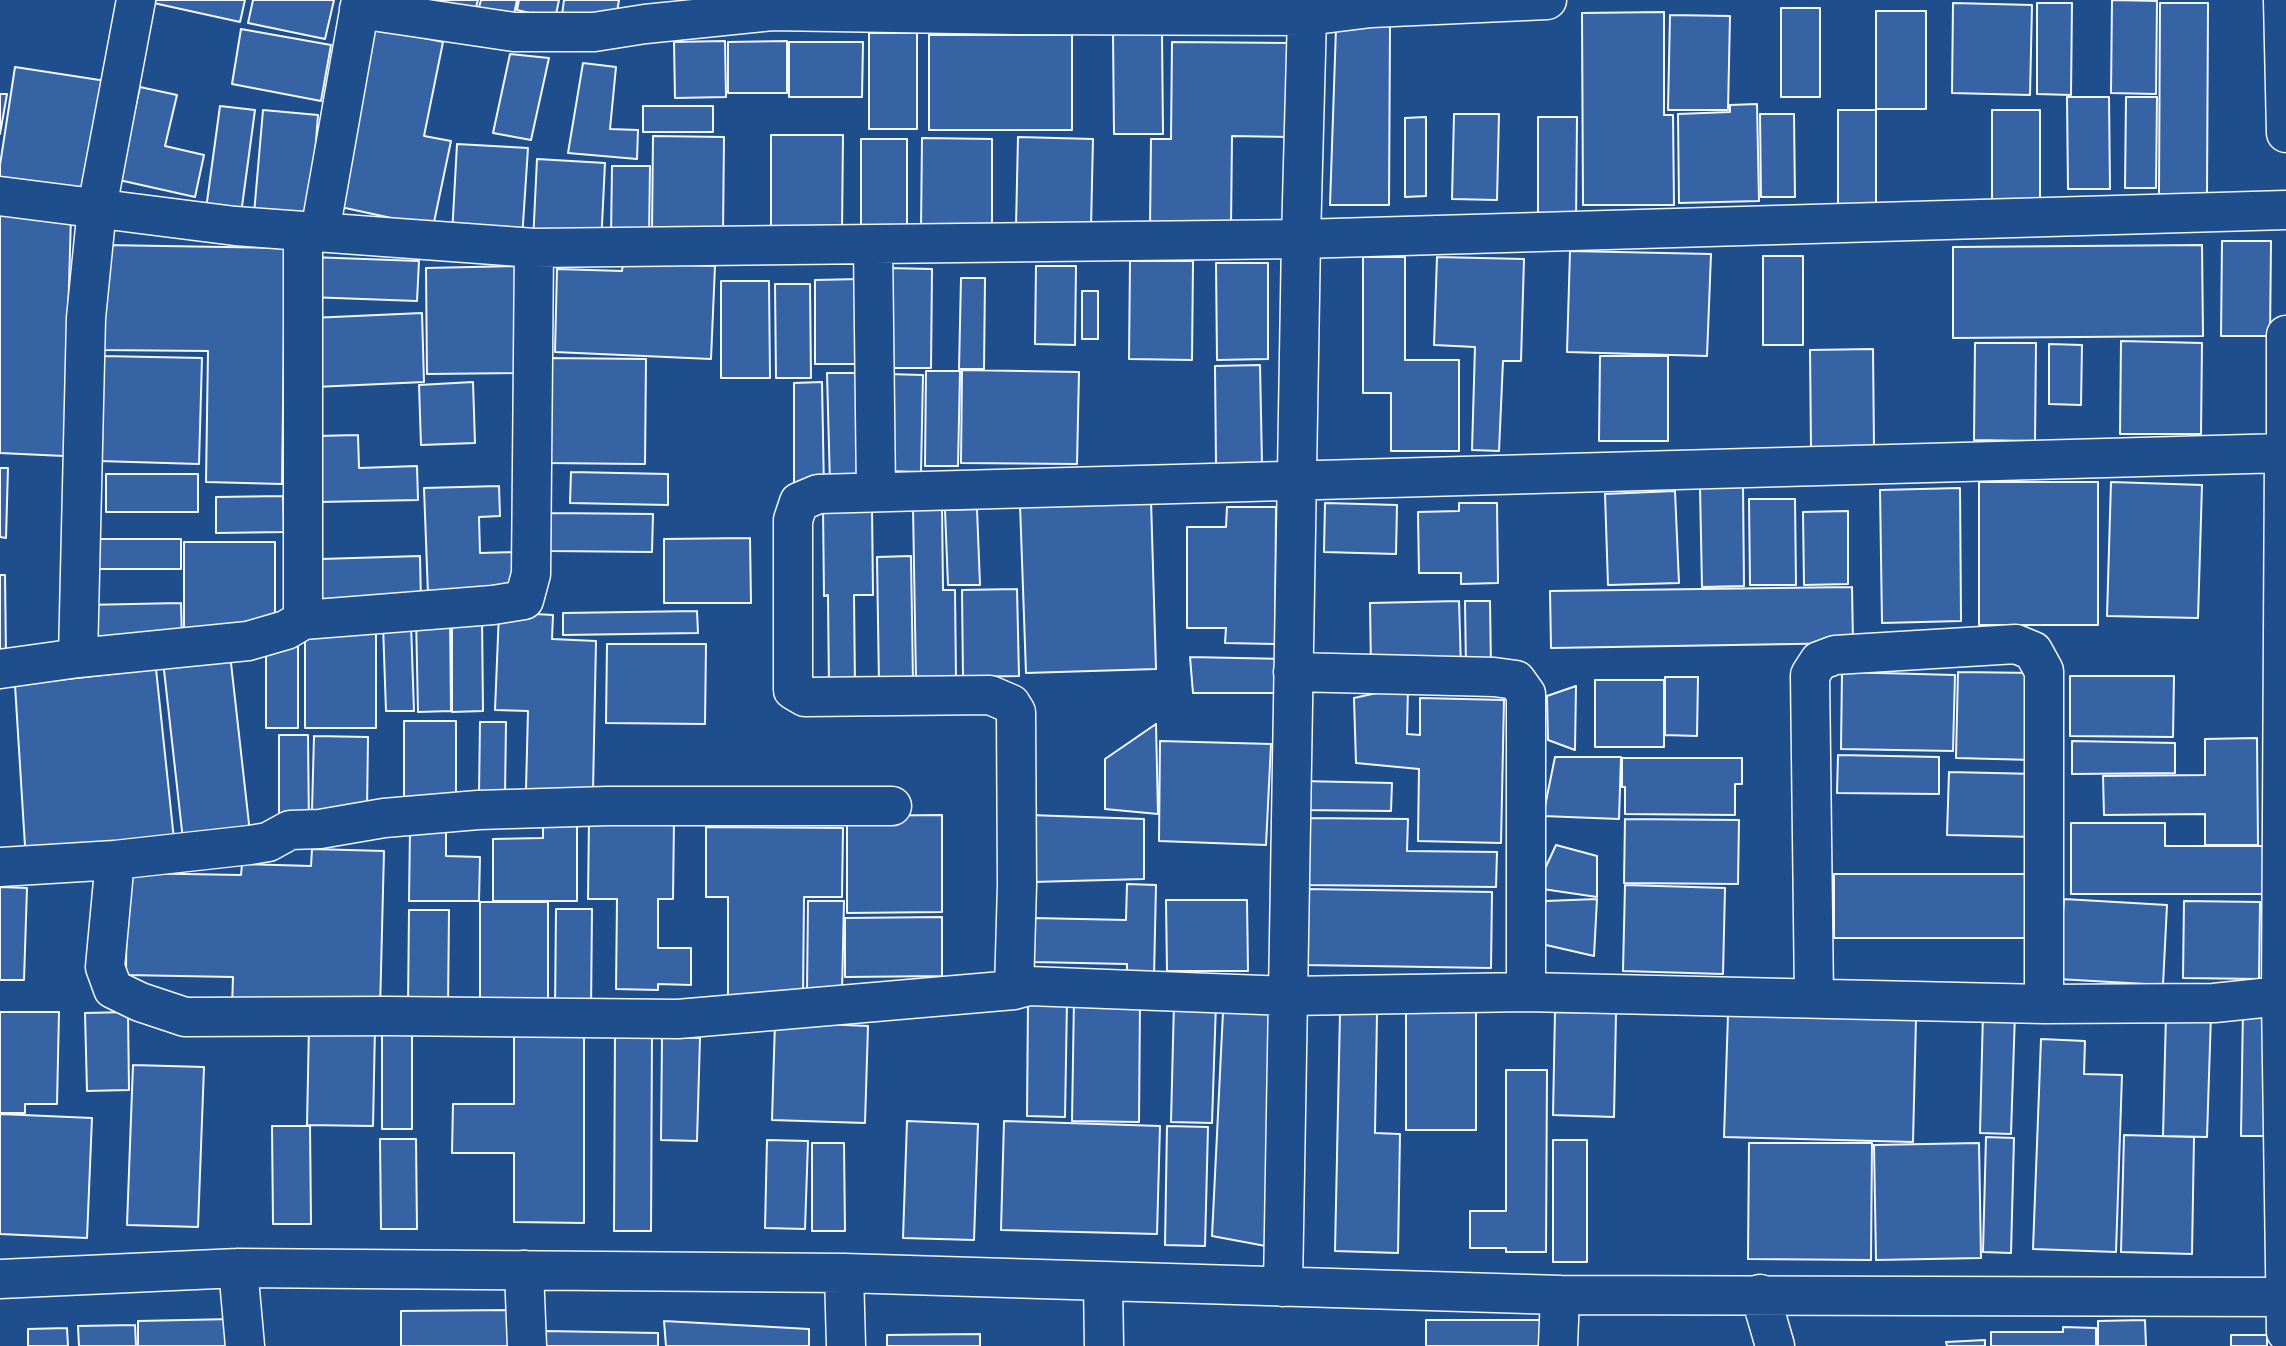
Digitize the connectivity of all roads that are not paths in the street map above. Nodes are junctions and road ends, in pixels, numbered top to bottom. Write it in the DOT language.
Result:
graph roads {
  1 [pos="136,0"];
  2 [pos="1547,0"];
  3 [pos="2283,0"];
  4 [pos="360,4"];
  5 [pos="1371,4"];
  6 [pos="1016,8"];
  7 [pos="1307,16"];
  8 [pos="2286,133"];
  9 [pos="0,196"];
  10 [pos="97,208"];
  11 [pos="2286,209"];
  12 [pos="311,231"];
  13 [pos="1301,239"];
  14 [pos="873,245"];
  15 [pos="534,248"];
  16 [pos="2286,335"];
  17 [pos="2285,453"];
  18 [pos="1297,479"];
  19 [pos="876,492"];
  20 [pos="303,620"];
  21 [pos="78,658"];
  22 [pos="0,669"];
  23 [pos="1293,672"];
  24 [pos="892,806"];
  25 [pos="115,860"];
  26 [pos="0,867"];
  27 [pos="1014,990"];
  28 [pos="1526,992"];
  29 [pos="1288,996"];
  30 [pos="2283,996"];
  31 [pos="1814,998"];
  32 [pos="2045,1004"];
  33 [pos="238,1268"];
  34 [pos="524,1270"];
  35 [pos="844,1272"];
  36 [pos="0,1279"];
  37 [pos="1103,1282"];
  38 [pos="1283,1287"];
  39 [pos="1760,1294"];
  40 [pos="1560,1295"];
  41 [pos="2285,1308"];
  42 [pos="245,1346"];
  43 [pos="527,1346"];
  44 [pos="846,1346"];
  45 [pos="1104,1346"];
  46 [pos="1559,1346"];
  47 [pos="1774,1346"];
  1 -- 10 [label="street"];
  2 -- 5 [label="street"];
  3 -- 8 [label="street"];
  4 -- 6 [label="street"];
  4 -- 12 [label="street"];
  5 -- 7 [label="street"];
  6 -- 7 [label="street"];
  7 -- 13 [label="street"];
  9 -- 10 [label="street"];
  10 -- 12 [label="street"];
  10 -- 21 [label="street"];
  11 -- 13 [label="street"];
  12 -- 15 [label="street"];
  12 -- 20 [label="street"];
  13 -- 14 [label="street"];
  13 -- 18 [label="street"];
  14 -- 15 [label="street"];
  14 -- 19 [label="street"];
  15 -- 20 [label="street"];
  16 -- 17 [label="street"];
  17 -- 18 [label="street"];
  17 -- 30 [label="street"];
  18 -- 19 [label="street"];
  18 -- 23 [label="street"];
  19 -- 27 [label="street"];
  20 -- 21 [label="street"];
  21 -- 22 [label="street"];
  23 -- 28 [label="street"];
  23 -- 29 [label="street"];
  24 -- 25 [label="street"];
  25 -- 26 [label="street"];
  25 -- 27 [label="street"];
  27 -- 29 [label="street"];
  28 -- 29 [label="street"];
  28 -- 31 [label="street"];
  29 -- 38 [label="street"];
  30 -- 32 [label="street"];
  30 -- 41 [label="street"];
  31 -- 32 [label="street"];
  31 -- 32 [label="street"];
  33 -- 34 [label="street"];
  33 -- 36 [label="street"];
  33 -- 42 [label="street"];
  34 -- 35 [label="street"];
  34 -- 43 [label="street"];
  35 -- 37 [label="street"];
  35 -- 44 [label="street"];
  37 -- 38 [label="street"];
  37 -- 45 [label="street"];
  38 -- 40 [label="street"];
  39 -- 40 [label="street"];
  39 -- 41 [label="street"];
  39 -- 47 [label="street"];
  40 -- 46 [label="street"];
}
